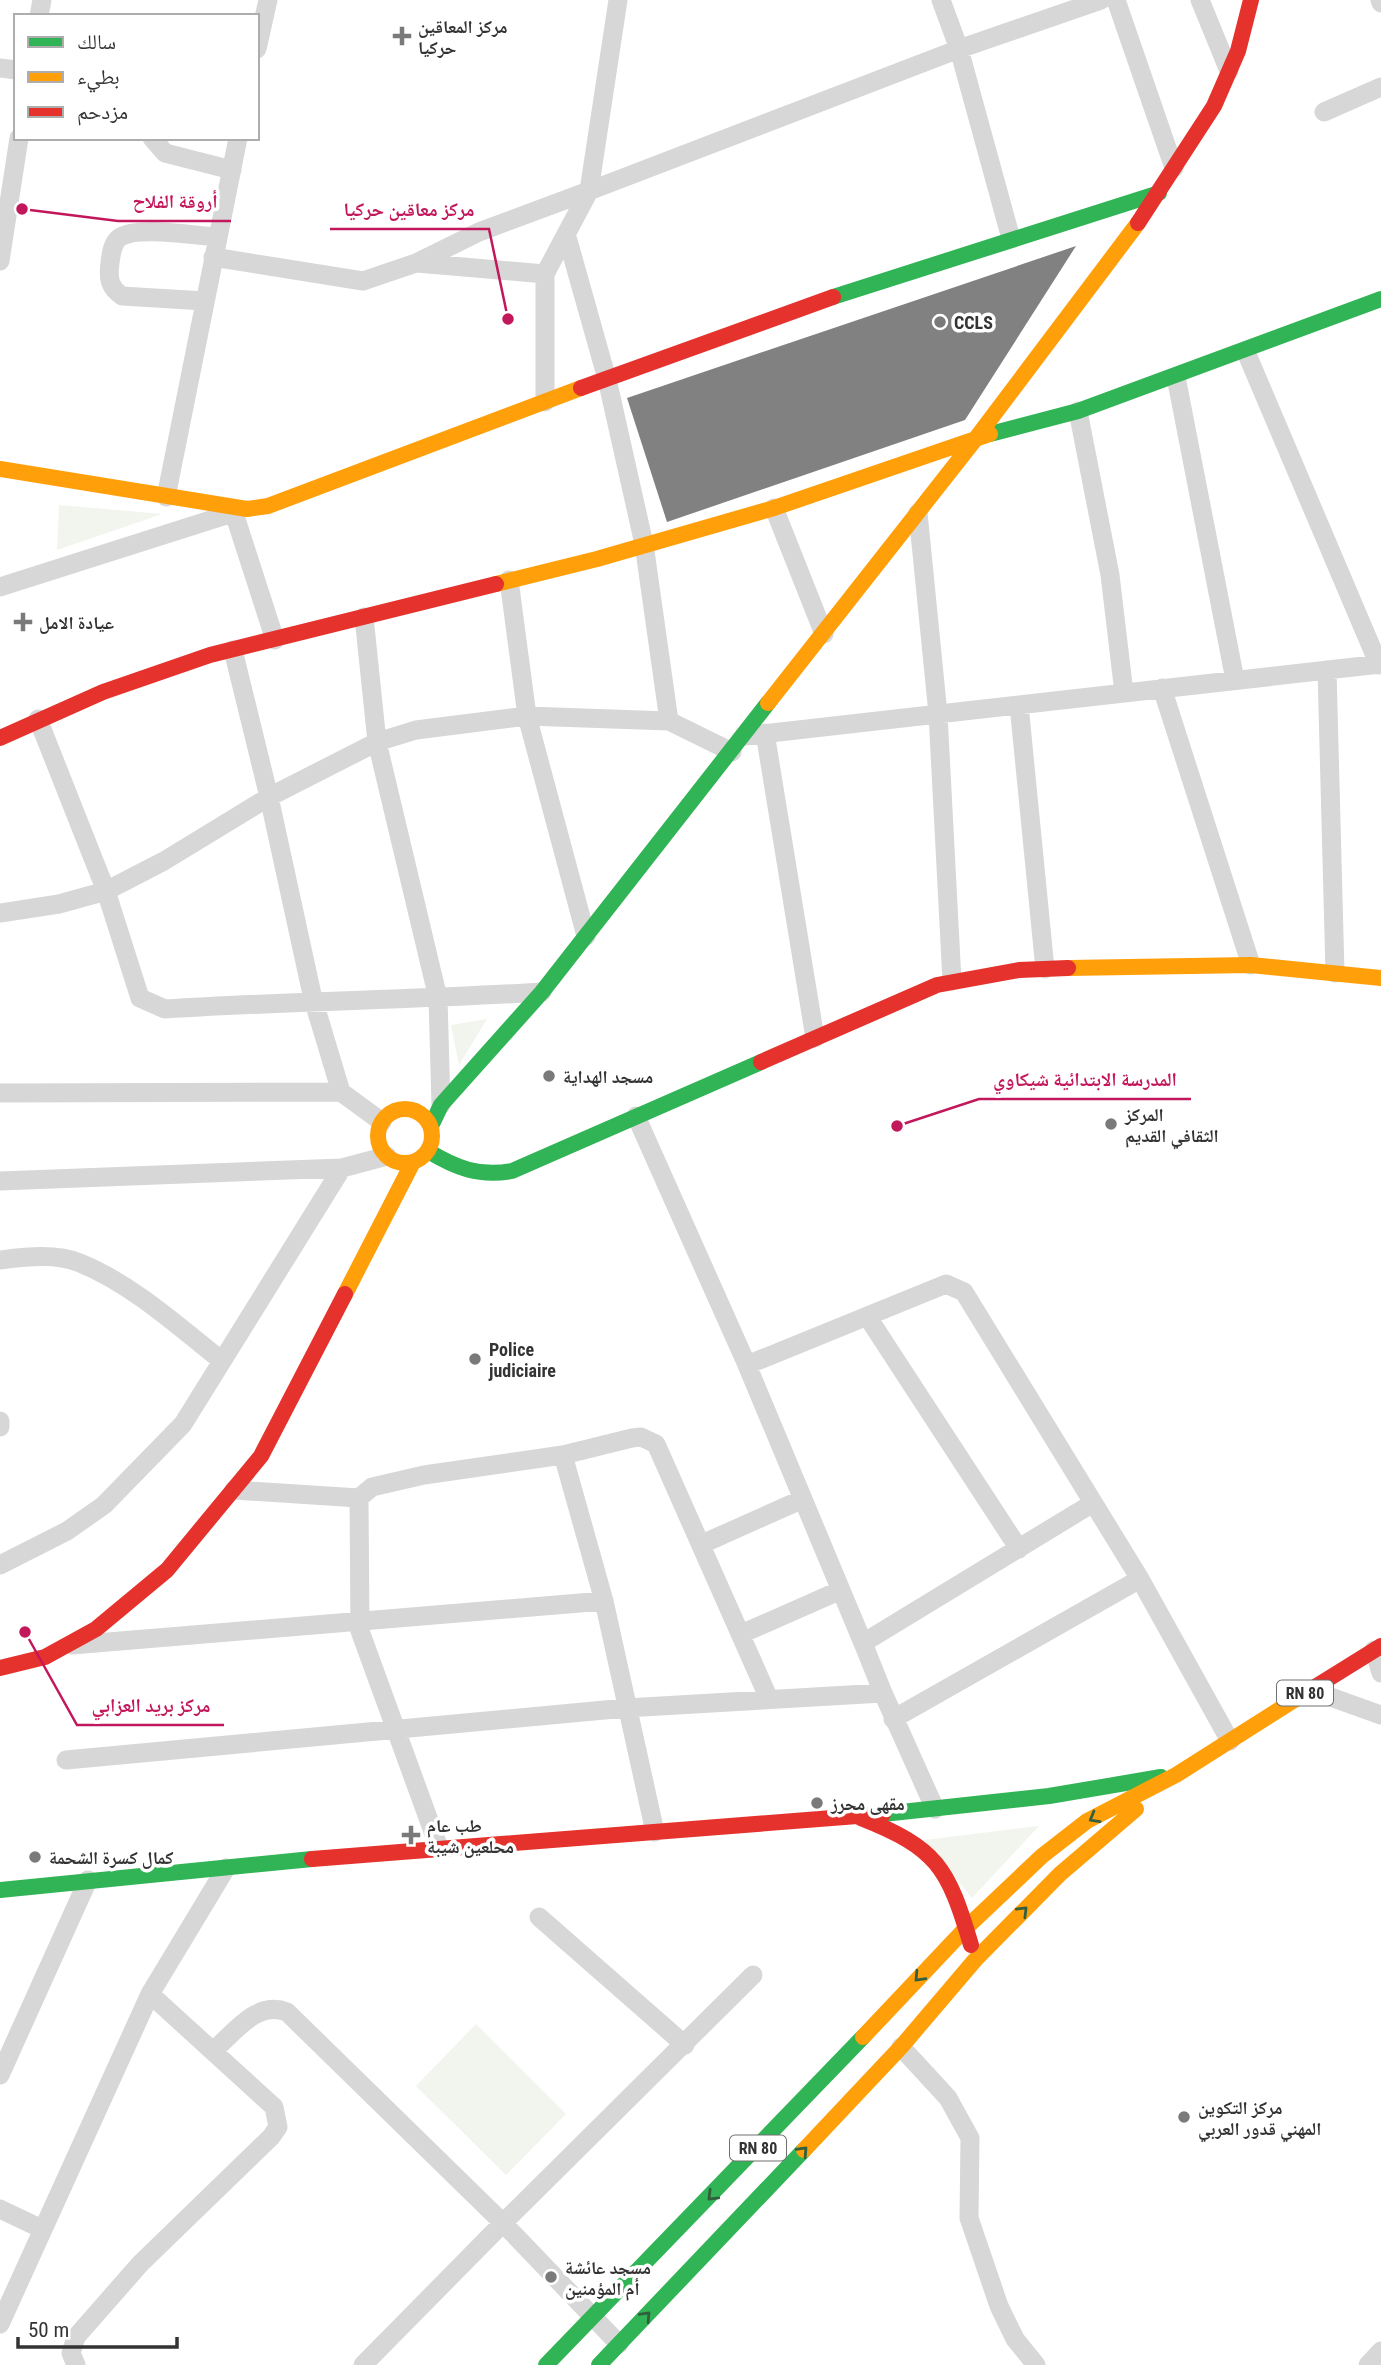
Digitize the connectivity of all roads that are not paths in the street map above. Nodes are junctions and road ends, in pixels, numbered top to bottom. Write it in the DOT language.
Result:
graph roads {
  1 [pos="268,0"];
  2 [pos="618,0"];
  3 [pos="941,0"];
  4 [pos="1101,0"];
  5 [pos="1116,0"];
  6 [pos="1200,0"];
  7 [pos="1251,0"];
  8 [pos="259,40"];
  9 [pos="959,49"];
  10 [pos="1229,71"];
  11 [pos="1381,86"];
  12 [pos="1324,112"];
  13 [pos="18,140"];
  14 [pos="154,140"];
  15 [pos="239,140"];
  16 [pos="1174,168"];
  17 [pos="232,170"];
  18 [pos="7,176"];
  19 [pos="589,191"];
  20 [pos="1159,192"];
  21 [pos="1010,235"];
  22 [pos="218,237"];
  23 [pos="567,237"];
  24 [pos="214,257"];
  25 [pos="0,261"];
  26 [pos="416,263"];
  27 [pos="545,274"];
  28 [pos="1381,299"];
  29 [pos="205,301"];
  30 [pos="1246,352"];
  31 [pos="1176,377"];
  32 [pos="607,379"];
  33 [pos="545,402"];
  34 [pos="1078,411"];
  35 [pos="977,437"];
  36 [pos="0,470"];
  37 [pos="166,497"];
  38 [pos="774,508"];
  39 [pos="240,511"];
  40 [pos="918,513"];
  41 [pos="644,544"];
  42 [pos="509,580"];
  43 [pos="0,587"];
  44 [pos="364,617"];
  45 [pos="824,634"];
  46 [pos="275,640"];
  47 [pos="233,650"];
  48 [pos="1380,664"];
  49 [pos="1327,670"];
  50 [pos="1235,680"];
  51 [pos="1163,688"];
  52 [pos="1124,693"];
  53 [pos="1019,705"];
  54 [pos="938,714"];
  55 [pos="527,716"];
  56 [pos="38,719"];
  57 [pos="669,721"];
  58 [pos="765,733"];
  59 [pos="744,736"];
  60 [pos="0,738"];
  61 [pos="377,742"];
  62 [pos="732,752"];
  63 [pos="269,797"];
  64 [pos="106,891"];
  65 [pos="0,912"];
  66 [pos="586,936"];
  67 [pos="1251,965"];
  68 [pos="1045,969"];
  69 [pos="1335,973"];
  70 [pos="1381,978"];
  71 [pos="952,981"];
  72 [pos="542,992"];
  73 [pos="438,998"];
  74 [pos="313,999"];
  75 [pos="815,1038"];
  76 [pos="341,1092"];
  77 [pos="0,1093"];
  78 [pos="441,1105"];
  79 [pos="636,1116"];
  80 [pos="382,1122"];
  81 [pos="431,1126"];
  82 [pos="428,1151"];
  83 [pos="387,1156"];
  84 [pos="413,1162"];
  85 [pos="342,1168"];
  86 [pos="0,1181"];
  87 [pos="0,1260"];
  88 [pos="867,1317"];
  89 [pos="222,1361"];
  90 [pos="747,1365"];
  91 [pos="0,1421"];
  92 [pos="0,1427"];
  93 [pos="563,1455"];
  94 [pos="234,1490"];
  95 [pos="359,1498"];
  96 [pos="803,1499"];
  97 [pos="1093,1503"];
  98 [pos="702,1544"];
  99 [pos="1019,1549"];
  100 [pos="0,1565"];
  101 [pos="1140,1579"];
  102 [pos="841,1590"];
  103 [pos="604,1601"];
  104 [pos="360,1622"];
  105 [pos="741,1634"];
  106 [pos="863,1643"];
  107 [pos="70,1645"];
  108 [pos="1378,1648"];
  109 [pos="0,1668"];
  110 [pos="1381,1673"];
  111 [pos="1311,1690"];
  112 [pos="883,1693"];
  113 [pos="769,1699"];
  114 [pos="626,1708"];
  115 [pos="1381,1715"];
  116 [pos="893,1719"];
  117 [pos="395,1727"];
  118 [pos="1230,1741"];
  119 [pos="66,1760"];
  120 [pos="1176,1775"];
  121 [pos="934,1809"];
  122 [pos="856,1816"];
  123 [pos="655,1832"];
  124 [pos="439,1848"];
  125 [pos="226,1868"];
  126 [pos="88,1880"];
  127 [pos="0,1890"];
  128 [pos="539,1917"];
  129 [pos="966,1927"];
  130 [pos="975,1960"];
  131 [pos="753,1975"];
  132 [pos="150,1994"];
  133 [pos="685,2045"];
  134 [pos="901,2047"];
  135 [pos="214,2050"];
  136 [pos="0,2076"];
  137 [pos="748,2183"];
  138 [pos="0,2209"];
  139 [pos="503,2223"];
  140 [pos="42,2229"];
  141 [pos="593,2316"];
  142 [pos="0,2324"];
  143 [pos="619,2344"];
  144 [pos="1381,2351"];
  145 [pos="76,2365"];
  146 [pos="363,2365"];
  147 [pos="546,2365"];
  148 [pos="599,2365"];
  149 [pos="1036,2365"];
  150 [pos="1368,2365"];
  1 -- 8 [label="street"];
  2 -- 19 [label="street"];
  3 -- 9 [label="street"];
  4 -- 9 [label="street"];
  5 -- 16 [label="street"];
  6 -- 10 [label="street"];
  7 -- 10 [label="street"];
  9 -- 19 [label="street"];
  9 -- 21 [label="street"];
  10 -- 16 [label="street"];
  11 -- 12 [label="street"];
  13 -- 18 [label="street"];
  14 -- 17 [label="street"];
  15 -- 17 [label="street"];
  16 -- 20 [label="street"];
  17 -- 22 [label="street"];
  18 -- 25 [label="street"];
  19 -- 23 [label="street"];
  19 -- 26 [label="street"];
  20 -- 21 [label="street"];
  20 -- 35 [label="street"];
  21 -- 32 [label="street"];
  22 -- 24 [label="street"];
  22 -- 29 [label="street"];
  23 -- 27 [label="street"];
  23 -- 32 [label="street"];
  24 -- 26 [label="street"];
  24 -- 29 [label="street"];
  26 -- 27 [label="street"];
  27 -- 33 [label="street"];
  28 -- 30 [label="street"];
  29 -- 37 [label="street"];
  30 -- 31 [label="street"];
  30 -- 48 [label="street"];
  31 -- 34 [label="street"];
  31 -- 50 [label="street"];
  32 -- 33 [label="street"];
  32 -- 41 [label="street"];
  33 -- 39 [label="street"];
  34 -- 35 [label="street"];
  34 -- 52 [label="street"];
  35 -- 38 [label="street"];
  35 -- 40 [label="street"];
  36 -- 37 [label="street"];
  37 -- 39 [label="street"];
  38 -- 41 [label="street"];
  38 -- 45 [label="street"];
  39 -- 43 [label="street"];
  39 -- 46 [label="street"];
  40 -- 45 [label="street"];
  40 -- 54 [label="street"];
  41 -- 42 [label="street"];
  41 -- 57 [label="street"];
  42 -- 44 [label="street"];
  42 -- 55 [label="street"];
  44 -- 46 [label="street"];
  44 -- 61 [label="street"];
  45 -- 59 [label="street"];
  46 -- 47 [label="street"];
  47 -- 56 [label="street"];
  47 -- 63 [label="street"];
  48 -- 49 [label="street"];
  49 -- 50 [label="street"];
  49 -- 69 [label="street"];
  50 -- 51 [label="street"];
  51 -- 52 [label="street"];
  51 -- 67 [label="street"];
  52 -- 53 [label="street"];
  53 -- 54 [label="street"];
  53 -- 68 [label="street"];
  54 -- 58 [label="street"];
  54 -- 71 [label="street"];
  55 -- 57 [label="street"];
  55 -- 61 [label="street"];
  55 -- 66 [label="street"];
  56 -- 60 [label="street"];
  56 -- 64 [label="street"];
  57 -- 62 [label="street"];
  58 -- 59 [label="street"];
  58 -- 75 [label="street"];
  59 -- 62 [label="street"];
  61 -- 63 [label="street"];
  61 -- 73 [label="street"];
  62 -- 66 [label="street"];
  63 -- 64 [label="street"];
  63 -- 74 [label="street"];
  64 -- 65 [label="street"];
  64 -- 74 [label="street"];
  66 -- 72 [label="street"];
  67 -- 68 [label="street"];
  67 -- 69 [label="street"];
  68 -- 71 [label="street"];
  69 -- 70 [label="street"];
  71 -- 75 [label="street"];
  72 -- 73 [label="street"];
  72 -- 78 [label="street"];
  73 -- 74 [label="street"];
  73 -- 78 [label="street"];
  74 -- 76 [label="street"];
  75 -- 79 [label="street"];
  76 -- 77 [label="street"];
  76 -- 80 [label="street"];
  78 -- 81 [label="street"];
  79 -- 82 [label="street"];
  79 -- 90 [label="street"];
  80 -- 81 [label="street"];
  80 -- 83 [label="street"];
  81 -- 82 [label="street"];
  82 -- 84 [label="street"];
  83 -- 84 [label="street"];
  83 -- 85 [label="street"];
  84 -- 94 [label="street"];
  85 -- 86 [label="street"];
  85 -- 89 [label="street"];
  87 -- 89 [label="street"];
  88 -- 90 [label="street"];
  88 -- 97 [label="street"];
  88 -- 99 [label="street"];
  89 -- 100 [label="street"];
  90 -- 96 [label="street"];
  91 -- 92 [label="street"];
  93 -- 95 [label="street"];
  93 -- 98 [label="street"];
  93 -- 103 [label="street"];
  94 -- 95 [label="street"];
  94 -- 107 [label="street"];
  95 -- 104 [label="street"];
  96 -- 98 [label="street"];
  96 -- 102 [label="street"];
  97 -- 99 [label="street"];
  97 -- 101 [label="street"];
  98 -- 105 [label="street"];
  99 -- 106 [label="street"];
  101 -- 116 [label="street"];
  101 -- 118 [label="street"];
  102 -- 105 [label="street"];
  102 -- 106 [label="street"];
  103 -- 104 [label="street"];
  103 -- 114 [label="street"];
  104 -- 107 [label="street"];
  104 -- 117 [label="street"];
  105 -- 113 [label="street"];
  106 -- 112 [label="street"];
  107 -- 109 [label="street"];
  108 -- 110 [label="street"];
  108 -- 111 [label="street, RN 80"];
  111 -- 115 [label="street"];
  111 -- 118 [label="street, RN 80"];
  112 -- 113 [label="street"];
  112 -- 116 [label="street"];
  113 -- 114 [label="street"];
  114 -- 117 [label="street"];
  114 -- 123 [label="street"];
  116 -- 121 [label="street"];
  117 -- 119 [label="street"];
  117 -- 124 [label="street"];
  118 -- 120 [label="street, RN 80"];
  120 -- 121 [label="street"];
  120 -- 129 [label="street, RN 80, one-way"];
  130 -- 120 [label="street, RN 80, one-way"];
  121 -- 122 [label="street"];
  122 -- 123 [label="street"];
  122 -- 129 [label="street"];
  123 -- 124 [label="street"];
  124 -- 125 [label="street"];
  125 -- 126 [label="street"];
  125 -- 132 [label="street"];
  126 -- 127 [label="street"];
  126 -- 136 [label="street"];
  128 -- 133 [label="street"];
  129 -- 130 [label="street"];
  129 -- 137 [label="street, RN 80, one-way"];
  130 -- 134 [label="street, RN 80"];
  131 -- 133 [label="street"];
  132 -- 135 [label="street"];
  132 -- 140 [label="street"];
  133 -- 139 [label="street"];
  137 -- 134 [label="street, RN 80, one-way"];
  134 -- 149 [label="street"];
  135 -- 139 [label="street"];
  135 -- 145 [label="street"];
  137 -- 141 [label="street, RN 80, one-way"];
  143 -- 137 [label="street, RN 80, one-way"];
  138 -- 140 [label="street"];
  139 -- 141 [label="street"];
  139 -- 146 [label="street"];
  140 -- 142 [label="street"];
  141 -- 143 [label="street"];
  141 -- 147 [label="street, RN 80"];
  143 -- 148 [label="street, RN 80"];
  144 -- 150 [label="street"];
}
